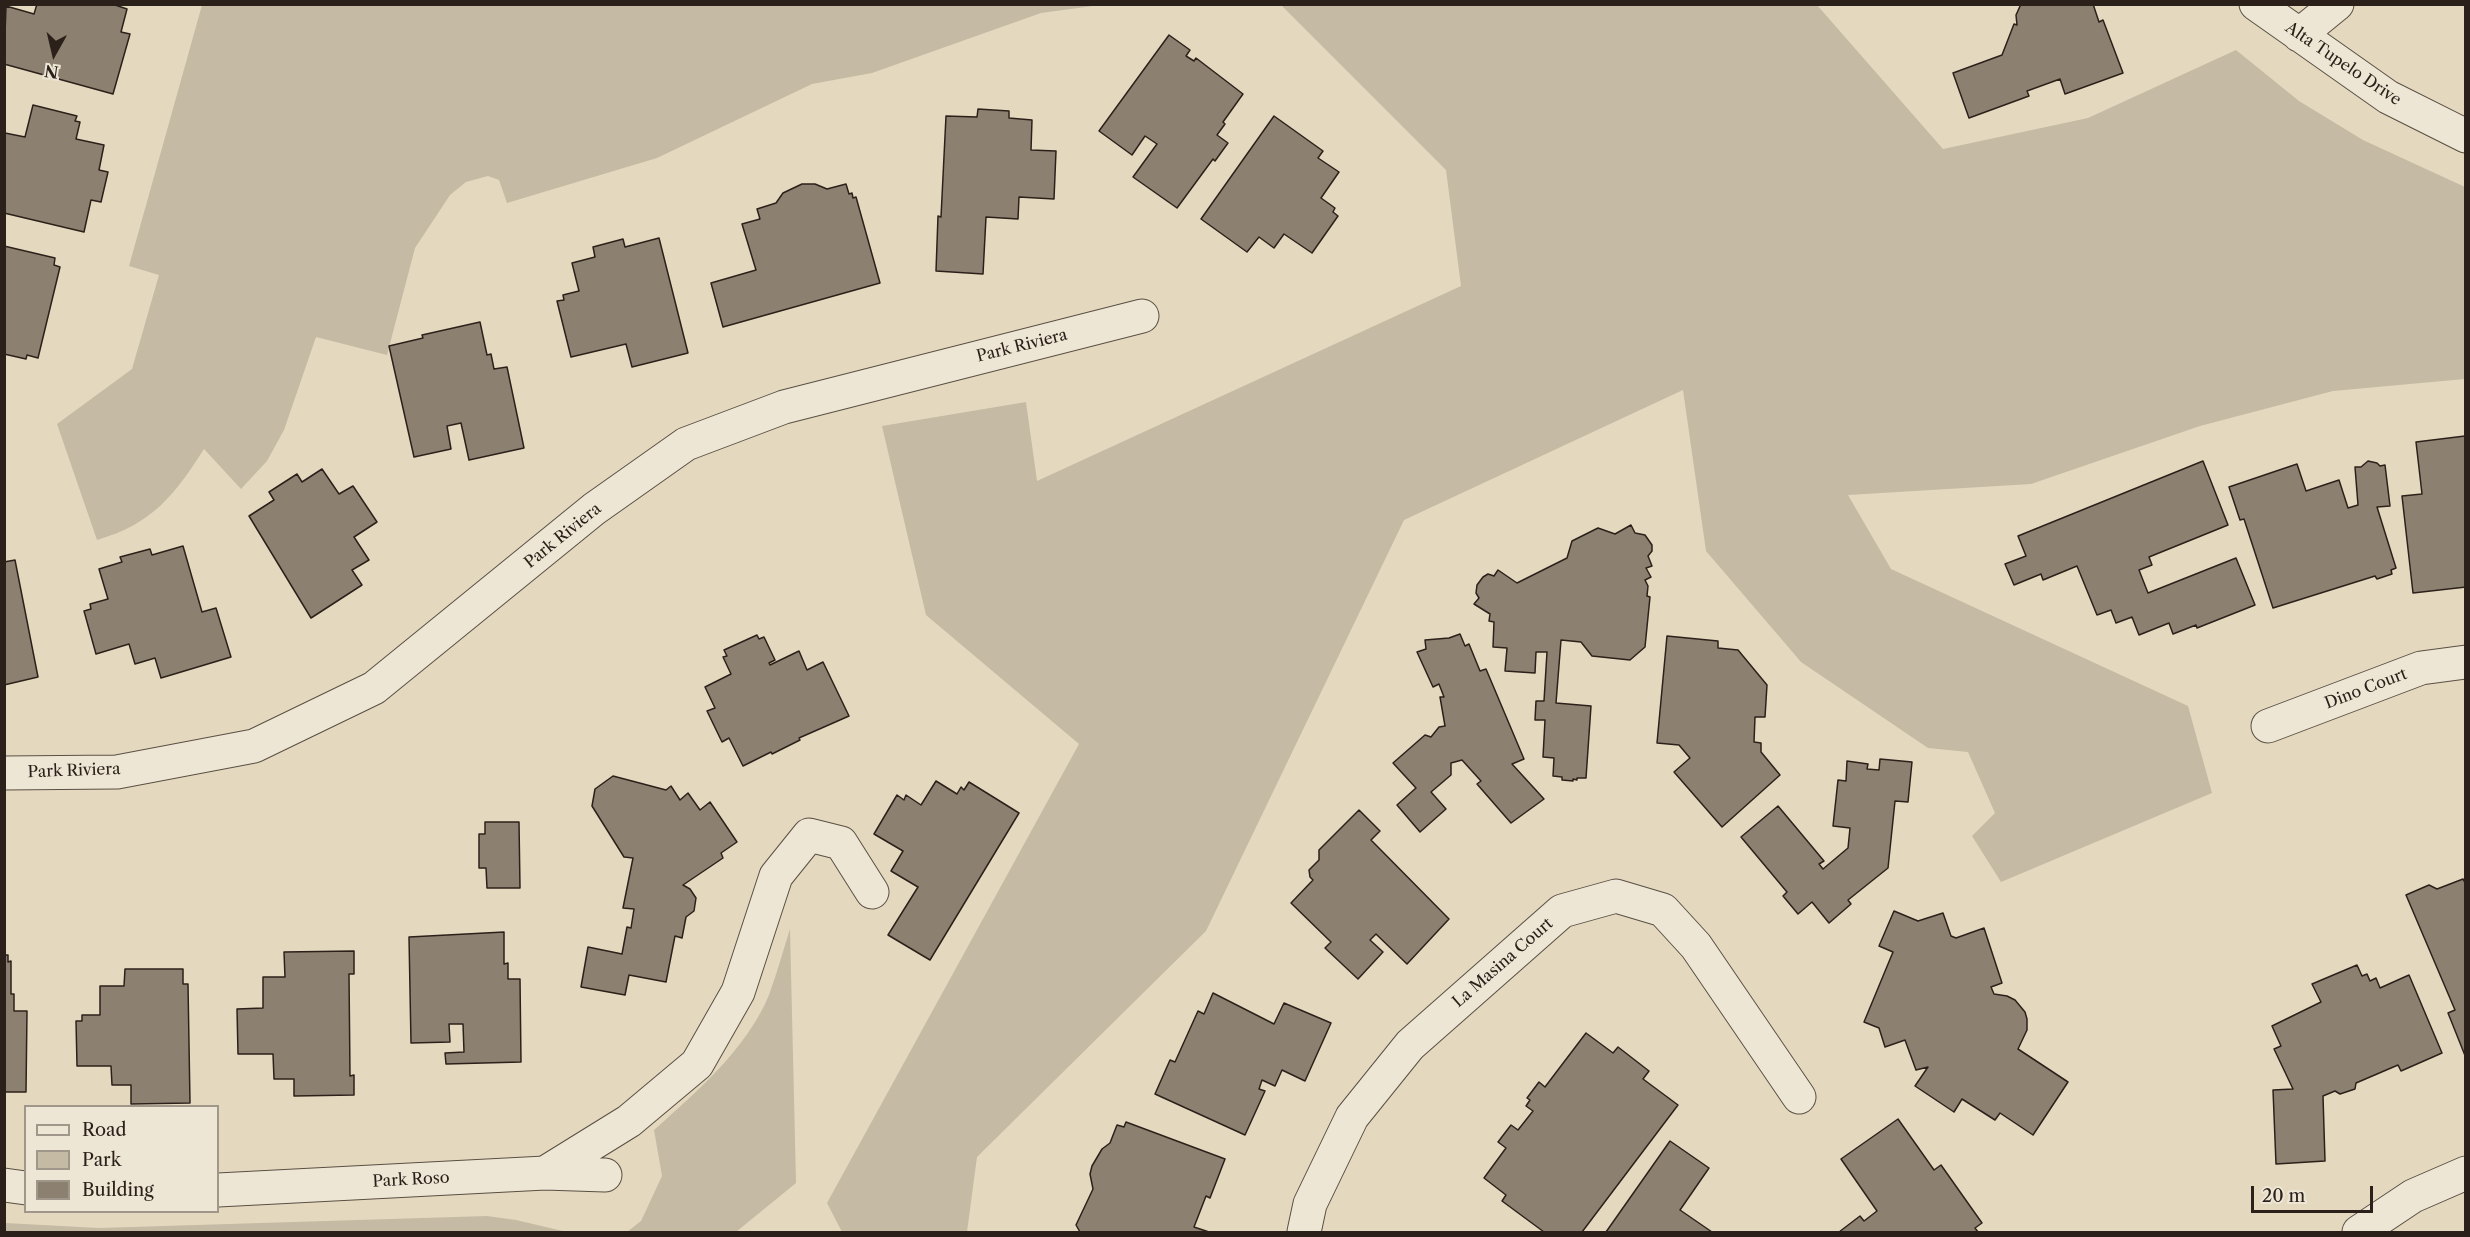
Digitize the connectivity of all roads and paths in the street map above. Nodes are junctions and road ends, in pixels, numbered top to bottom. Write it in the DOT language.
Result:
graph roads {
  1 [pos="2256,4"];
  2 [pos="2337,4"];
  3 [pos="2299,35"];
  4 [pos="2466,136"];
  5 [pos="1142,316"];
  6 [pos="2466,662"];
  7 [pos="2268,726"];
  8 [pos="4,773"];
  9 [pos="872,892"];
  10 [pos="1799,1097"];
  11 [pos="545,1173"];
  12 [pos="2466,1173"];
  13 [pos="605,1175"];
  14 [pos="4,1185"];
  15 [pos="24,1188"];
  16 [pos="219,1190"];
  17 [pos="1304,1233"];
  18 [pos="2359,1233"];
  1 -- 3 [label="street, Alta Tupelo Drive"];
  2 -- 3 [label="street"];
  3 -- 4 [label="street, Alta Tupelo Drive"];
  5 -- 8 [label="street, Park Riviera"];
  6 -- 7 [label="street, Dino Court"];
  9 -- 11 [label="street"];
  10 -- 17 [label="street, La Masina Court"];
  11 -- 13 [label="street, Park Roso"];
  11 -- 16 [label="street, Park Roso"];
  12 -- 18 [label="street"];
  14 -- 15 [label="street"];
}
